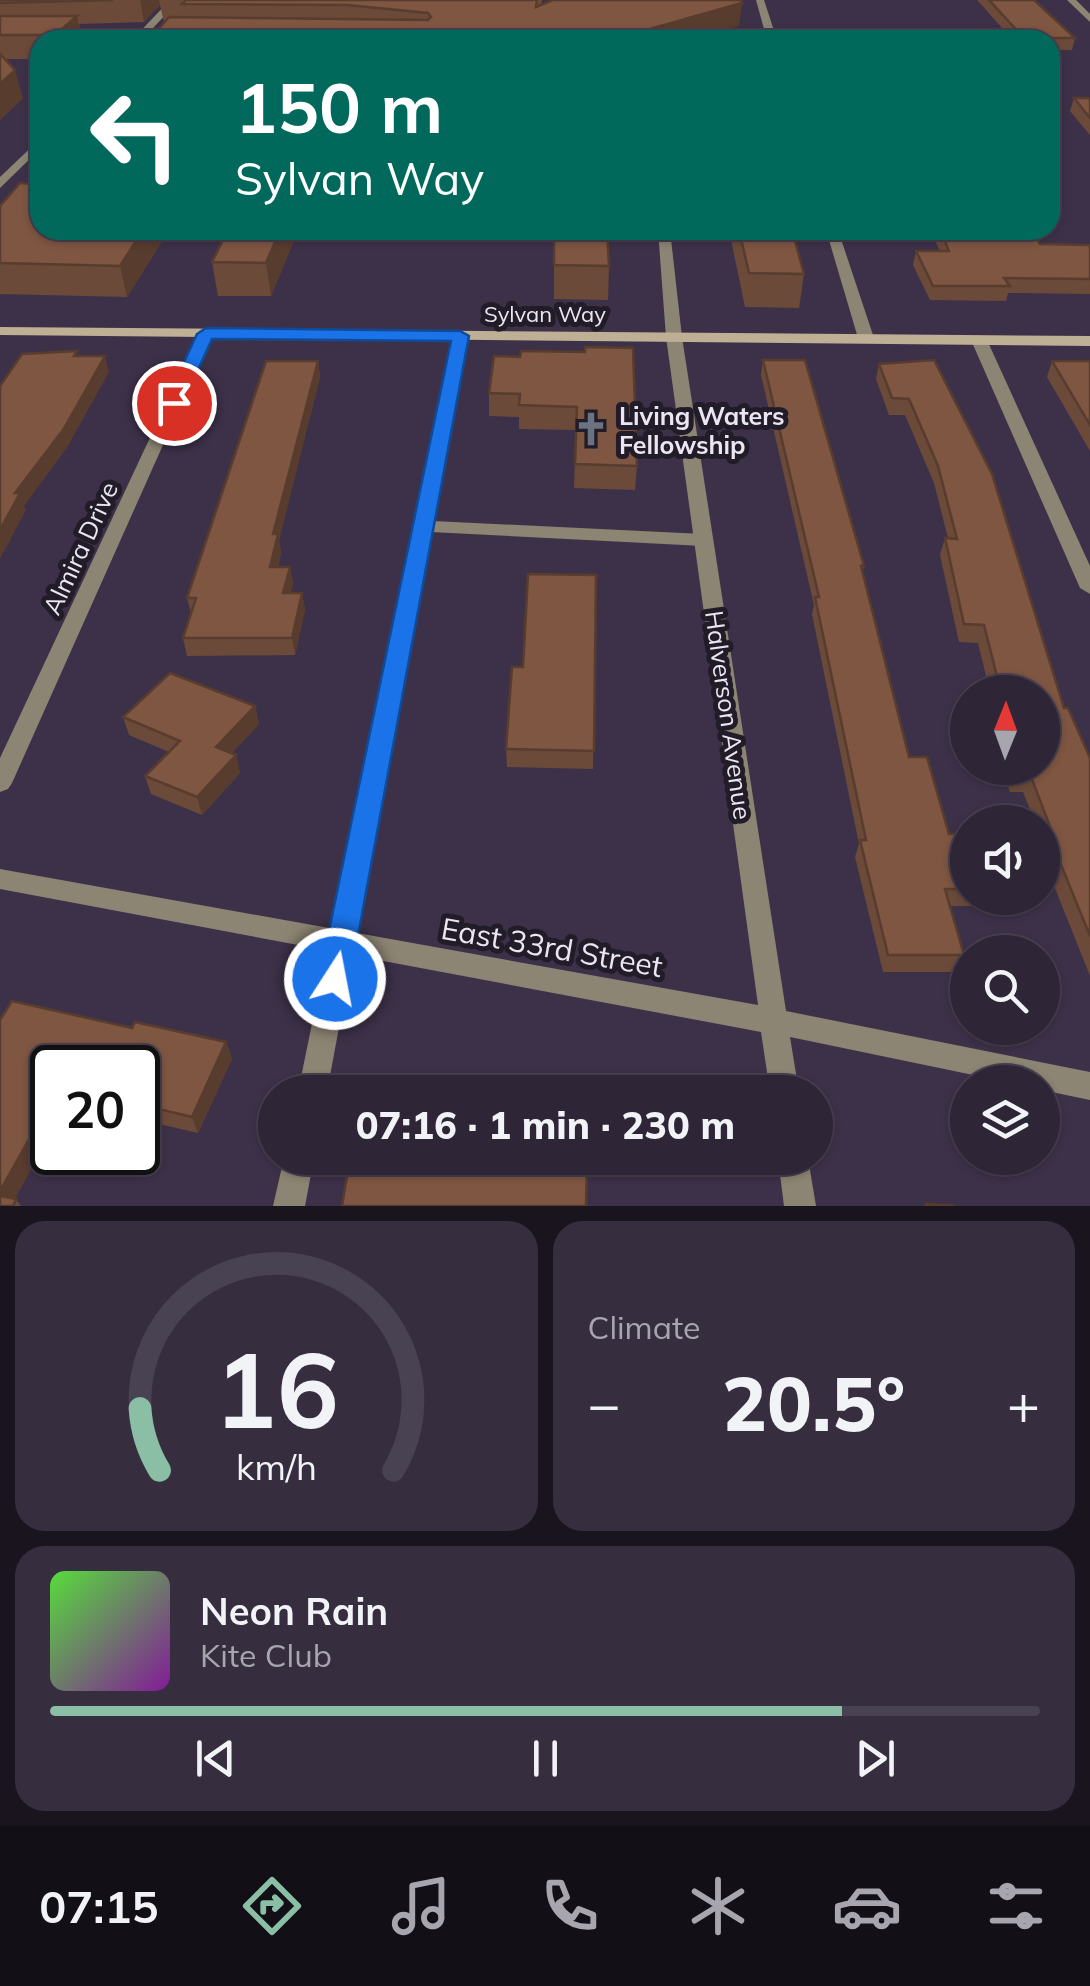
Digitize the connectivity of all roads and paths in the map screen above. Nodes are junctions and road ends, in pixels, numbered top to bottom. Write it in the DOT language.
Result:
graph roads {
  1 [pos="176,0"];
  2 [pos="760,0"];
  3 [pos="1071,0"];
  4 [pos="1090,19"];
  5 [pos="147,30"];
  6 [pos="769,30"];
  7 [pos="30,152"];
  8 [pos="0,184"];
  9 [pos="665,240"];
  10 [pos="835,240"];
  11 [pos="0,331"];
  12 [pos="206,334"];
  13 [pos="460,336"];
  14 [pos="674,337"];
  15 [pos="866,338"];
  16 [pos="979,340"];
  17 [pos="1090,341"];
  18 [pos="423,526"];
  19 [pos="704,540"];
  20 [pos="1090,588"];
  21 [pos="0,783"];
  22 [pos="0,880"];
  23 [pos="342,942"];
  24 [pos="774,1021"];
  25 [pos="315,1075"];
  26 [pos="782,1075"];
  27 [pos="1090,1086"];
  28 [pos="295,1175"];
  29 [pos="795,1175"];
  30 [pos="289,1206"];
  31 [pos="800,1206"];
  1 -- 5 [label="street"];
  2 -- 6 [label="street"];
  3 -- 4 [label="street"];
  7 -- 8 [label="street"];
  9 -- 14 [label="street, Halverson Avenue"];
  10 -- 15 [label="street"];
  11 -- 12 [label="main road, Sylvan Way"];
  12 -- 13 [label="main road, Sylvan Way"];
  12 -- 21 [label="street, Almira Drive"];
  13 -- 14 [label="main road, Sylvan Way"];
  13 -- 18 [label="street"];
  14 -- 15 [label="main road, Sylvan Way"];
  14 -- 19 [label="street, Halverson Avenue"];
  15 -- 16 [label="main road, Sylvan Way"];
  16 -- 17 [label="main road, Sylvan Way"];
  16 -- 20 [label="street"];
  18 -- 19 [label="street"];
  18 -- 23 [label="street"];
  19 -- 24 [label="street, Halverson Avenue"];
  22 -- 23 [label="street, East 33rd Street"];
  23 -- 24 [label="street, East 33rd Street"];
  23 -- 25 [label="street"];
  24 -- 26 [label="street, Halverson Avenue"];
  24 -- 27 [label="street, East 33rd Street"];
  28 -- 30 [label="street"];
  29 -- 31 [label="street"];
}
